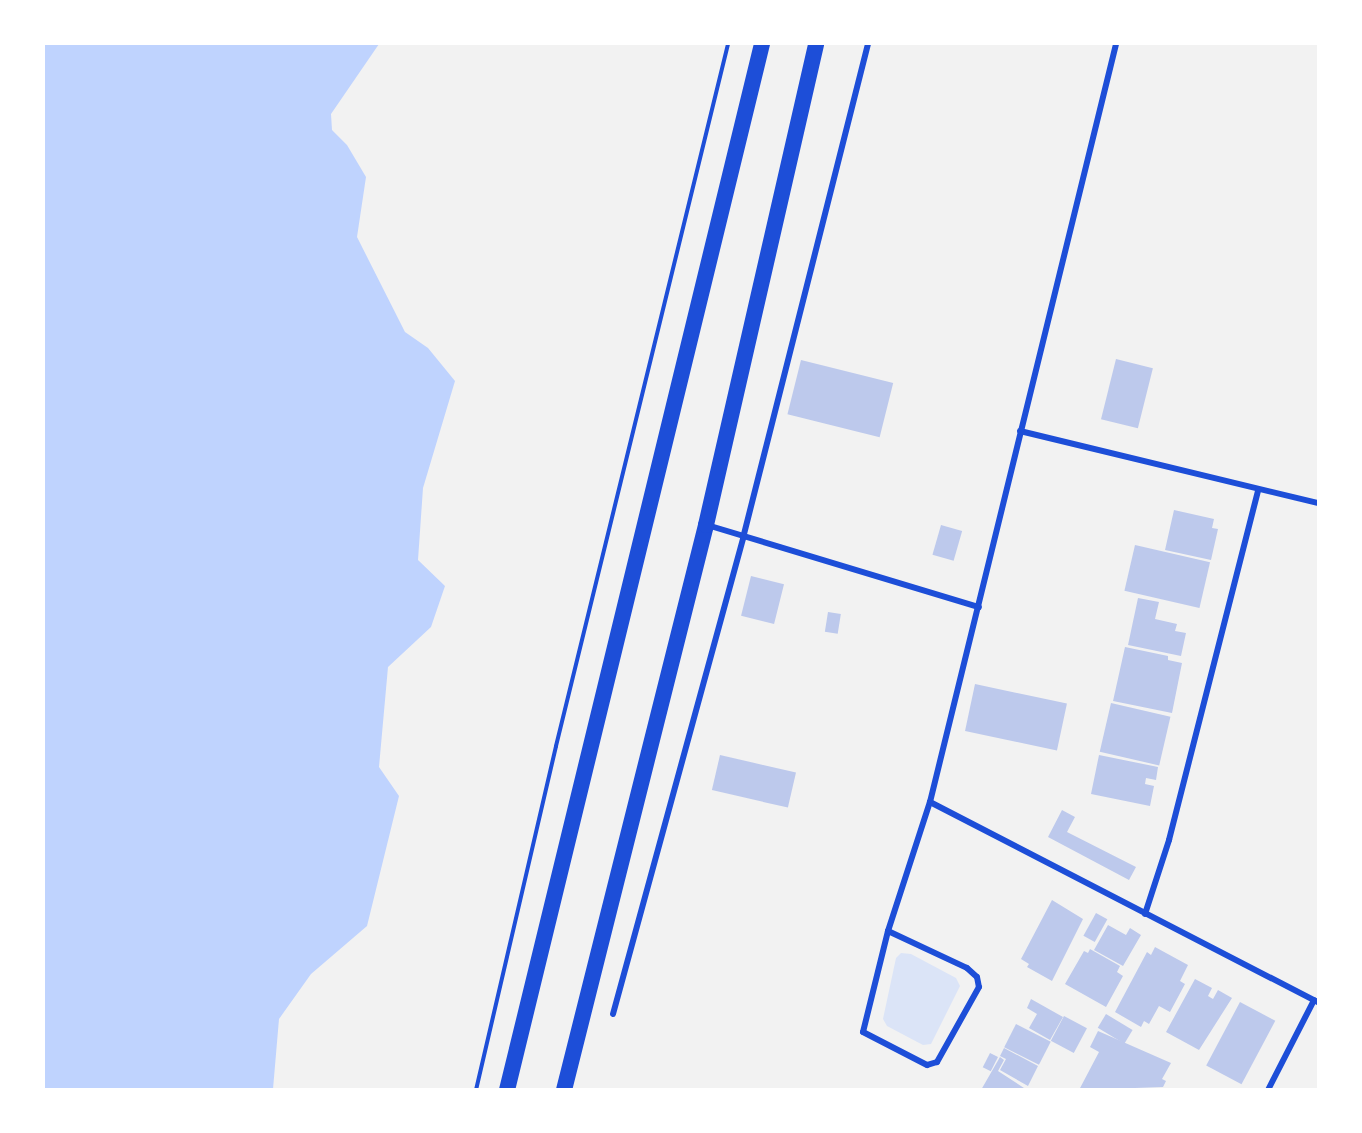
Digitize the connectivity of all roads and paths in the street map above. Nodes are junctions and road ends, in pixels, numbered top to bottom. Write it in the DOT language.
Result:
graph roads {
  1 [pos="728,44"];
  2 [pos="762,44"];
  3 [pos="816,44"];
  4 [pos="868,44"];
  5 [pos="1116,44"];
  6 [pos="1020,431"];
  7 [pos="1258,490"];
  8 [pos="1318,503"];
  9 [pos="706,525"];
  10 [pos="743,538"];
  11 [pos="979,608"];
  12 [pos="930,802"];
  13 [pos="1145,914"];
  14 [pos="888,931"];
  15 [pos="1316,1001"];
  16 [pos="613,1014"];
  17 [pos="476,1089"];
  18 [pos="507,1089"];
  19 [pos="564,1089"];
  20 [pos="1268,1089"];
  1 -- 17 [label="path"];
  2 -- 18 [label="highway"];
  3 -- 9 [label="highway"];
  4 -- 10 [label="street"];
  5 -- 6 [label="street"];
  6 -- 7 [label="street"];
  6 -- 11 [label="street"];
  7 -- 8 [label="street"];
  7 -- 13 [label="street"];
  9 -- 10 [label="street"];
  9 -- 19 [label="highway"];
  10 -- 11 [label="street"];
  10 -- 16 [label="street"];
  11 -- 12 [label="street"];
  12 -- 13 [label="street"];
  12 -- 14 [label="street"];
  13 -- 15 [label="street"];
  14 -- 14 [label="street"];
  15 -- 20 [label="street"];
}
